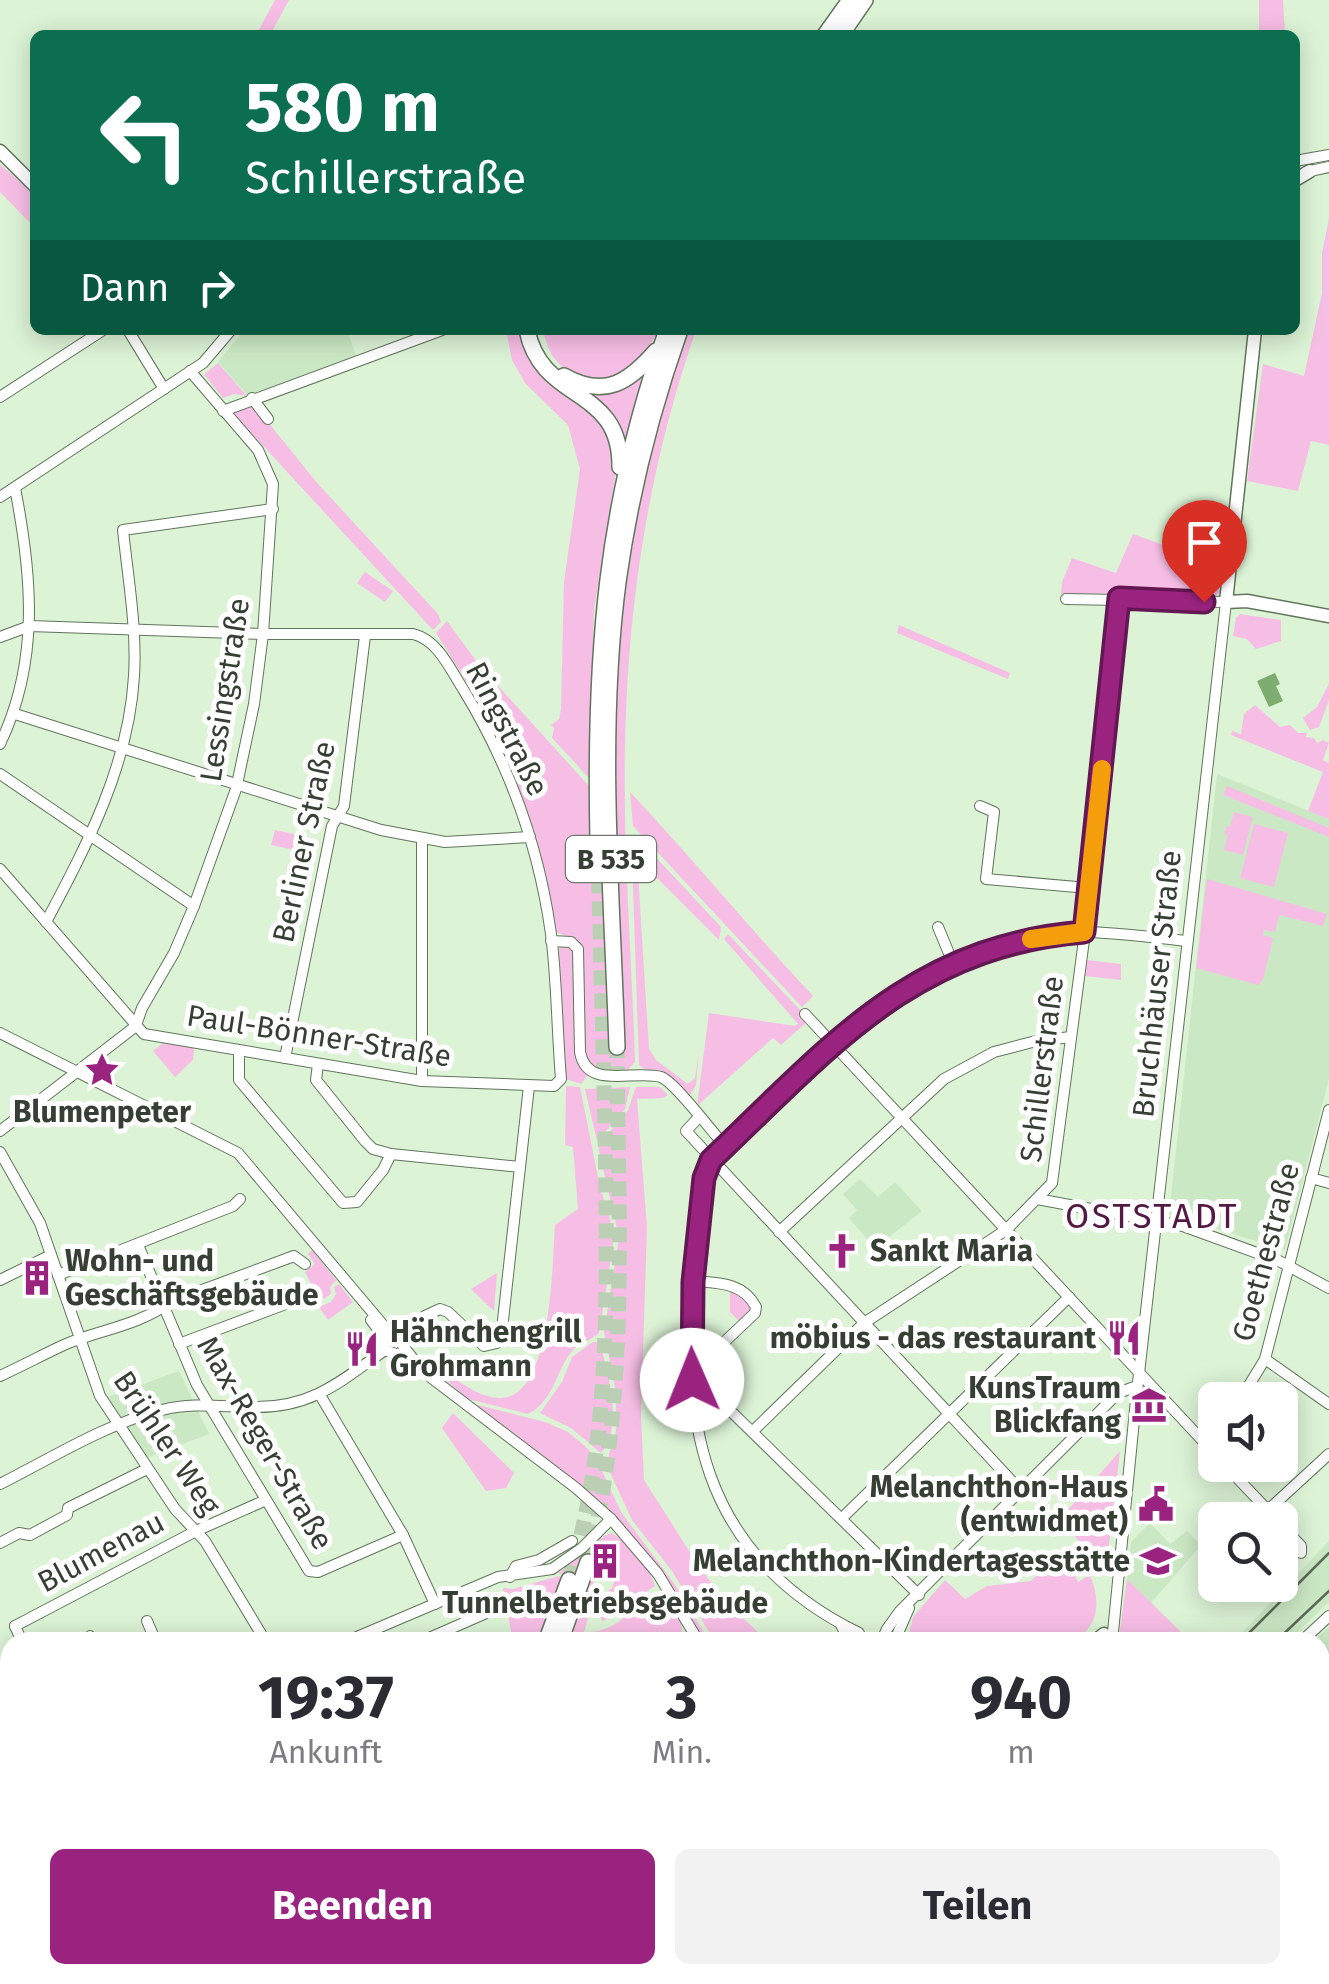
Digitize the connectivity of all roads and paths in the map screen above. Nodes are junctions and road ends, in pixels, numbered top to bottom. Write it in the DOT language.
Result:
graph roads {
  1 [pos="858,3"];
  2 [pos="831,30"];
  3 [pos="844,30"];
  4 [pos="850,30"];
  5 [pos="0,151"];
  6 [pos="1329,155"];
  7 [pos="1300,160"];
  8 [pos="1329,167"];
  9 [pos="1310,171"];
  10 [pos="1300,175"];
  11 [pos="30,181"];
  12 [pos="96,335"];
  13 [pos="131,335"];
  14 [pos="227,335"];
  15 [pos="428,335"];
  16 [pos="528,335"];
  17 [pos="539,335"];
  18 [pos="678,335"];
  19 [pos="1254,335"];
  20 [pos="664,337"];
  21 [pos="190,371"];
  22 [pos="164,389"];
  23 [pos="0,397"];
  24 [pos="252,398"];
  25 [pos="223,411"];
  26 [pos="268,419"];
  27 [pos="14,488"];
  28 [pos="620,496"];
  29 [pos="0,497"];
  30 [pos="273,510"];
  31 [pos="1227,578"];
  32 [pos="1119,598"];
  33 [pos="1066,599"];
  34 [pos="1248,601"];
  35 [pos="1226,602"];
  36 [pos="1329,616"];
  37 [pos="30,626"];
  38 [pos="132,630"];
  39 [pos="263,634"];
  40 [pos="365,636"];
  41 [pos="0,637"];
  42 [pos="14,714"];
  43 [pos="0,744"];
  44 [pos="122,748"];
  45 [pos="0,774"];
  46 [pos="236,785"];
  47 [pos="980,806"];
  48 [pos="338,817"];
  49 [pos="530,837"];
  50 [pos="92,838"];
  51 [pos="422,839"];
  52 [pos="598,840"];
  53 [pos="0,868"];
  54 [pos="1088,888"];
  55 [pos="194,906"];
  56 [pos="46,922"];
  57 [pos="938,927"];
  58 [pos="1084,932"];
  59 [pos="552,941"];
  60 [pos="1186,941"];
  61 [pos="954,963"];
  62 [pos="806,1014"];
  63 [pos="136,1026"];
  64 [pos="0,1033"];
  65 [pos="1071,1037"];
  66 [pos="834,1046"];
  67 [pos="616,1047"];
  68 [pos="238,1050"];
  69 [pos="285,1058"];
  70 [pos="318,1064"];
  71 [pos="79,1073"];
  72 [pos="422,1081"];
  73 [pos="558,1084"];
  74 [pos="530,1086"];
  75 [pos="1329,1110"];
  76 [pos="900,1117"];
  77 [pos="698,1118"];
  78 [pos="0,1131"];
  79 [pos="725,1146"];
  80 [pos="0,1152"];
  81 [pos="391,1154"];
  82 [pos="711,1160"];
  83 [pos="520,1168"];
  84 [pos="1312,1178"];
  85 [pos="1329,1183"];
  86 [pos="1037,1198"];
  87 [pos="240,1199"];
  88 [pos="1156,1220"];
  89 [pos="1006,1230"];
  90 [pos="779,1232"];
  91 [pos="138,1245"];
  92 [pos="51,1255"];
  93 [pos="305,1264"];
  94 [pos="1289,1267"];
  95 [pos="58,1275"];
  96 [pos="0,1280"];
  97 [pos="693,1282"];
  98 [pos="1329,1288"];
  99 [pos="1070,1297"];
  100 [pos="304,1302"];
  101 [pos="164,1307"];
  102 [pos="864,1323"];
  103 [pos="80,1340"];
  104 [pos="393,1342"];
  105 [pos="179,1344"];
  106 [pos="692,1355"];
  107 [pos="1265,1359"];
  108 [pos="1139,1372"];
  109 [pos="0,1376"];
  110 [pos="692,1380"];
  111 [pos="1251,1382"];
  112 [pos="1137,1386"];
  113 [pos="320,1395"];
  114 [pos="207,1404"];
  115 [pos="1329,1404"];
  116 [pos="948,1413"];
  117 [pos="118,1426"];
  118 [pos="753,1431"];
  119 [pos="1198,1436"];
  120 [pos="1329,1454"];
  121 [pos="147,1468"];
  122 [pos="1241,1482"];
  123 [pos="0,1484"];
  124 [pos="1021,1491"];
  125 [pos="266,1500"];
  126 [pos="1260,1502"];
  127 [pos="1277,1502"];
  128 [pos="842,1518"];
  129 [pos="611,1520"];
  130 [pos="196,1531"];
  131 [pos="403,1535"];
  132 [pos="572,1541"];
  133 [pos="0,1543"];
  134 [pos="1298,1543"];
  135 [pos="1300,1553"];
  136 [pos="588,1562"];
  137 [pos="510,1576"];
  138 [pos="570,1580"];
  139 [pos="916,1599"];
  140 [pos="435,1604"];
  141 [pos="484,1614"];
  142 [pos="148,1621"];
  143 [pos="0,1622"];
  144 [pos="841,1624"];
  145 [pos="15,1626"];
  146 [pos="18,1632"];
  147 [pos="152,1632"];
  148 [pos="260,1632"];
  149 [pos="369,1632"];
  150 [pos="443,1632"];
  151 [pos="550,1632"];
  152 [pos="564,1632"];
  153 [pos="692,1632"];
  154 [pos="845,1632"];
  155 [pos="857,1632"];
  156 [pos="887,1632"];
  157 [pos="899,1632"];
  158 [pos="1108,1632"];
  1 -- 2 [label="highway"];
  1 -- 3 [label="highway"];
  1 -- 4 [label="highway"];
  5 -- 11 [label="main road"];
  6 -- 7 [label="street"];
  8 -- 9 [label="street"];
  9 -- 10 [label="main road"];
  12 -- 23 [label="street"];
  13 -- 22 [label="street"];
  14 -- 21 [label="street"];
  15 -- 24 [label="street"];
  16 -- 28 [label="highway, B 535"];
  17 -- 20 [label="highway, B 535"];
  18 -- 67 [label="highway, B 535"];
  19 -- 31 [label="main road"];
  20 -- 28 [label="highway, B 535"];
  21 -- 22 [label="street"];
  21 -- 25 [label="street, Lessingstraße"];
  22 -- 27 [label="street"];
  24 -- 25 [label="street"];
  24 -- 26 [label="street"];
  25 -- 30 [label="street, Lessingstraße"];
  27 -- 29 [label="street"];
  27 -- 37 [label="street"];
  28 -- 52 [label="highway, B 535"];
  30 -- 38 [label="street"];
  30 -- 39 [label="street, Lessingstraße"];
  31 -- 34 [label="main road"];
  31 -- 35 [label="main road"];
  32 -- 33 [label="street"];
  32 -- 35 [label="street"];
  32 -- 54 [label="street, Schillerstraße"];
  34 -- 35 [label="main road"];
  34 -- 36 [label="main road"];
  35 -- 60 [label="street, Bruchhäuser Straße"];
  37 -- 38 [label="street"];
  37 -- 41 [label="street"];
  37 -- 42 [label="street"];
  38 -- 39 [label="street"];
  38 -- 44 [label="street"];
  39 -- 40 [label="street"];
  39 -- 46 [label="street, Lessingstraße"];
  40 -- 48 [label="street, Berliner Straße"];
  40 -- 49 [label="street, Ringstraße"];
  42 -- 43 [label="street"];
  42 -- 44 [label="street"];
  44 -- 46 [label="street"];
  44 -- 50 [label="street"];
  45 -- 50 [label="street"];
  46 -- 48 [label="street"];
  46 -- 55 [label="street, Lessingstraße"];
  47 -- 54 [label="street"];
  48 -- 51 [label="street"];
  48 -- 69 [label="street, Berliner Straße"];
  49 -- 51 [label="street"];
  49 -- 59 [label="street, Ringstraße"];
  50 -- 55 [label="street"];
  50 -- 56 [label="street"];
  51 -- 72 [label="street"];
  53 -- 56 [label="street"];
  54 -- 58 [label="street, Schillerstraße"];
  55 -- 63 [label="street, Lessingstraße"];
  56 -- 63 [label="street"];
  57 -- 61 [label="street"];
  58 -- 60 [label="street"];
  58 -- 61 [label="street"];
  58 -- 65 [label="street, Schillerstraße"];
  59 -- 73 [label="street, Ringstraße"];
  59 -- 77 [label="street"];
  60 -- 88 [label="street, Bruchhäuser Straße"];
  61 -- 66 [label="street"];
  62 -- 66 [label="street"];
  63 -- 68 [label="street, Paul-Bönner-Straße"];
  63 -- 71 [label="street"];
  64 -- 71 [label="street"];
  65 -- 76 [label="street"];
  65 -- 86 [label="street, Schillerstraße"];
  66 -- 76 [label="street"];
  66 -- 79 [label="street"];
  68 -- 69 [label="street, Paul-Bönner-Straße"];
  68 -- 81 [label="street"];
  69 -- 70 [label="street, Paul-Bönner-Straße"];
  70 -- 72 [label="street, Paul-Bönner-Straße"];
  70 -- 81 [label="street"];
  71 -- 78 [label="street"];
  71 -- 104 [label="street"];
  72 -- 74 [label="street, Paul-Bönner-Straße"];
  73 -- 74 [label="street, Paul-Bönner-Straße"];
  74 -- 83 [label="street"];
  75 -- 84 [label="street, Goethestraße"];
  76 -- 89 [label="street"];
  76 -- 90 [label="street"];
  77 -- 79 [label="street"];
  77 -- 82 [label="street"];
  79 -- 82 [label="street"];
  80 -- 92 [label="street, Brühler Weg"];
  81 -- 83 [label="street"];
  82 -- 90 [label="street"];
  82 -- 97 [label="street"];
  83 -- 104 [label="street"];
  84 -- 85 [label="street"];
  84 -- 94 [label="street, Goethestraße"];
  86 -- 88 [label="street"];
  86 -- 89 [label="street, Schillerstraße"];
  87 -- 91 [label="street"];
  88 -- 94 [label="street"];
  88 -- 108 [label="street, Bruchhäuser Straße"];
  89 -- 99 [label="street"];
  89 -- 102 [label="street, Schillerstraße"];
  90 -- 102 [label="street"];
  91 -- 95 [label="street"];
  91 -- 101 [label="street, Max-Reger-Straße"];
  92 -- 95 [label="street, Brühler Weg"];
  92 -- 96 [label="street"];
  93 -- 101 [label="street"];
  94 -- 98 [label="street"];
  94 -- 107 [label="street, Goethestraße"];
  95 -- 103 [label="street, Brühler Weg"];
  97 -- 106 [label="street"];
  97 -- 106 [label="street"];
  99 -- 108 [label="street"];
  99 -- 116 [label="street"];
  100 -- 105 [label="street"];
  101 -- 103 [label="street"];
  101 -- 105 [label="street, Max-Reger-Straße"];
  102 -- 116 [label="street"];
  102 -- 118 [label="street, Schillerstraße"];
  103 -- 109 [label="street"];
  103 -- 117 [label="street, Brühler Weg"];
  104 -- 113 [label="street"];
  104 -- 129 [label="street"];
  105 -- 114 [label="street, Max-Reger-Straße"];
  106 -- 110 [label="street"];
  107 -- 111 [label="street, Goethestraße"];
  107 -- 115 [label="street"];
  108 -- 112 [label="street, Bruchhäuser Straße"];
  108 -- 119 [label="street"];
  110 -- 118 [label="street"];
  110 -- 144 [label="street"];
  112 -- 124 [label="street"];
  112 -- 158 [label="street, Bruchhäuser Straße"];
  113 -- 114 [label="street"];
  113 -- 131 [label="street"];
  114 -- 117 [label="street"];
  114 -- 125 [label="street, Max-Reger-Straße"];
  116 -- 124 [label="street"];
  116 -- 128 [label="street"];
  117 -- 121 [label="street, Brühler Weg"];
  117 -- 123 [label="street"];
  118 -- 128 [label="street"];
  120 -- 127 [label="street"];
  121 -- 130 [label="street, Brühler Weg"];
  121 -- 133 [label="street"];
  122 -- 126 [label="street"];
  124 -- 139 [label="street"];
  125 -- 130 [label="street, Blumenau"];
  125 -- 131 [label="street, Max-Reger-Straße"];
  128 -- 139 [label="street"];
  129 -- 137 [label="street"];
  129 -- 153 [label="street"];
  130 -- 145 [label="street, Blumenau"];
  130 -- 148 [label="street, Brühler Weg"];
  131 -- 140 [label="street"];
  132 -- 137 [label="street"];
  134 -- 135 [label="street"];
  136 -- 152 [label="highway"];
  137 -- 140 [label="street"];
  138 -- 151 [label="highway"];
  139 -- 156 [label="street"];
  139 -- 157 [label="street"];
  140 -- 149 [label="street"];
  141 -- 150 [label="street"];
  142 -- 147 [label="street"];
  143 -- 145 [label="street"];
  144 -- 154 [label="street"];
  144 -- 155 [label="street"];
  145 -- 146 [label="street"];
}
